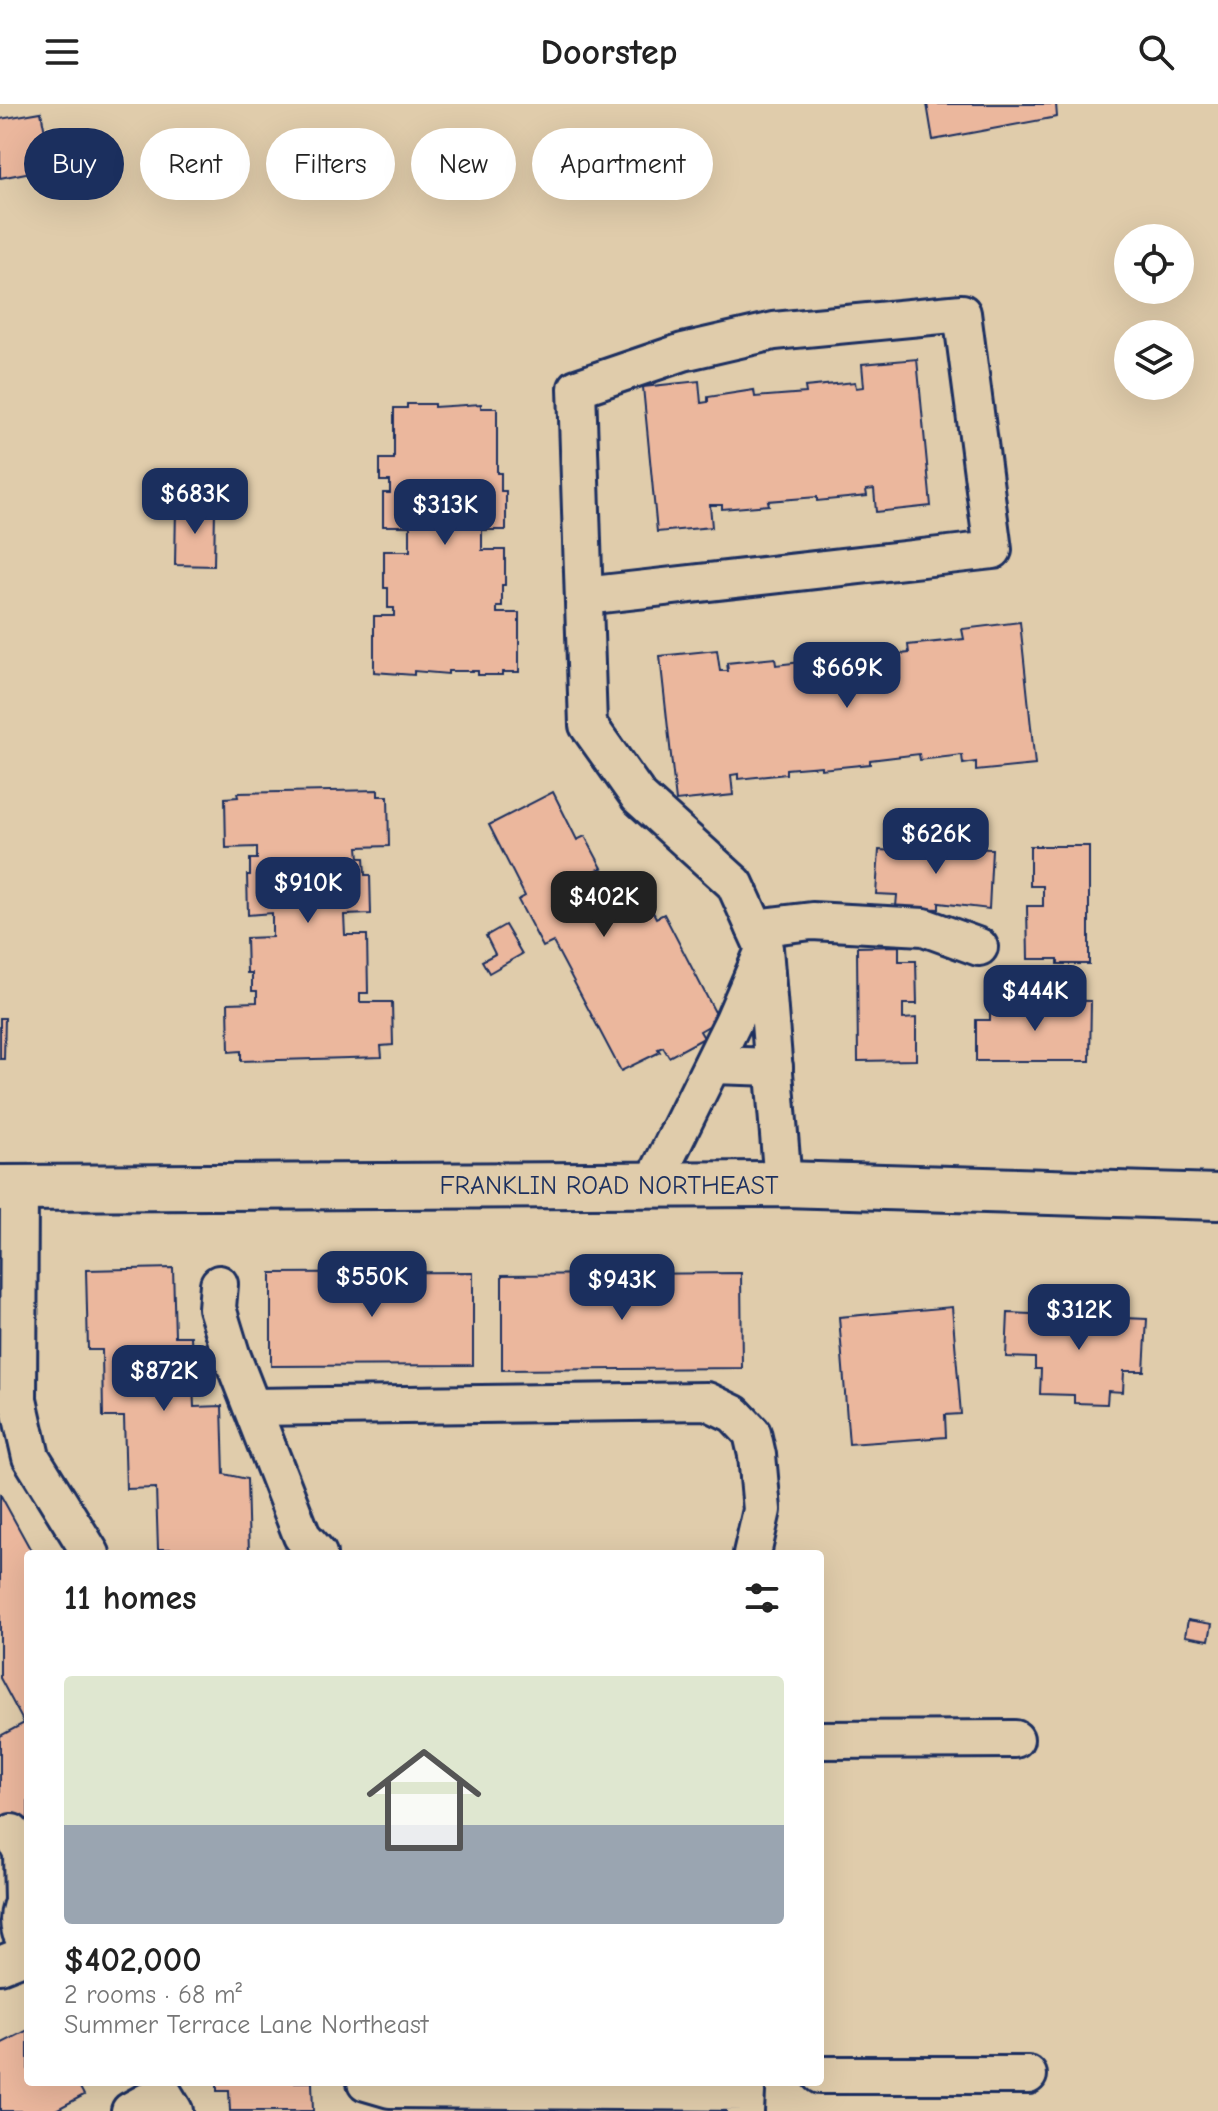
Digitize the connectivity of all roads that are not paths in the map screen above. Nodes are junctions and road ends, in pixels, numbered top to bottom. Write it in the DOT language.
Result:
graph roads {
  1 [pos="584,596"];
  2 [pos="760,938"];
  3 [pos="979,947"];
  4 [pos="713,1065"];
  5 [pos="774,1067"];
  6 [pos="653,1184"];
  7 [pos="783,1184"];
  8 [pos="9,1188"];
  9 [pos="1218,1197"];
  10 [pos="219,1284"];
  11 [pos="252,1407"];
  12 [pos="89,1550"];
  13 [pos="314,1550"];
  14 [pos="753,1550"];
  15 [pos="1015,1739"];
  16 [pos="824,1740"];
  17 [pos="21,1847"];
  18 [pos="21,1929"];
  19 [pos="0,1965"];
  20 [pos="824,2075"];
  21 [pos="1028,2075"];
  22 [pos="380,2086"];
  23 [pos="745,2095"];
  1 -- 1 [label="street"];
  1 -- 2 [label="street"];
  2 -- 3 [label="street"];
  2 -- 4 [label="street"];
  2 -- 5 [label="street"];
  4 -- 5 [label="street"];
  4 -- 6 [label="street"];
  5 -- 7 [label="street"];
  6 -- 7 [label="street, FRANKLIN ROAD NORTHEAST"];
  6 -- 8 [label="street, FRANKLIN ROAD NORTHEAST"];
  7 -- 9 [label="street, FRANKLIN ROAD NORTHEAST"];
  8 -- 12 [label="street"];
  10 -- 11 [label="street"];
  11 -- 13 [label="street"];
  11 -- 14 [label="street"];
  15 -- 16 [label="street"];
  17 -- 18 [label="street"];
  18 -- 19 [label="street"];
  20 -- 21 [label="street"];
  22 -- 23 [label="street"];
}
